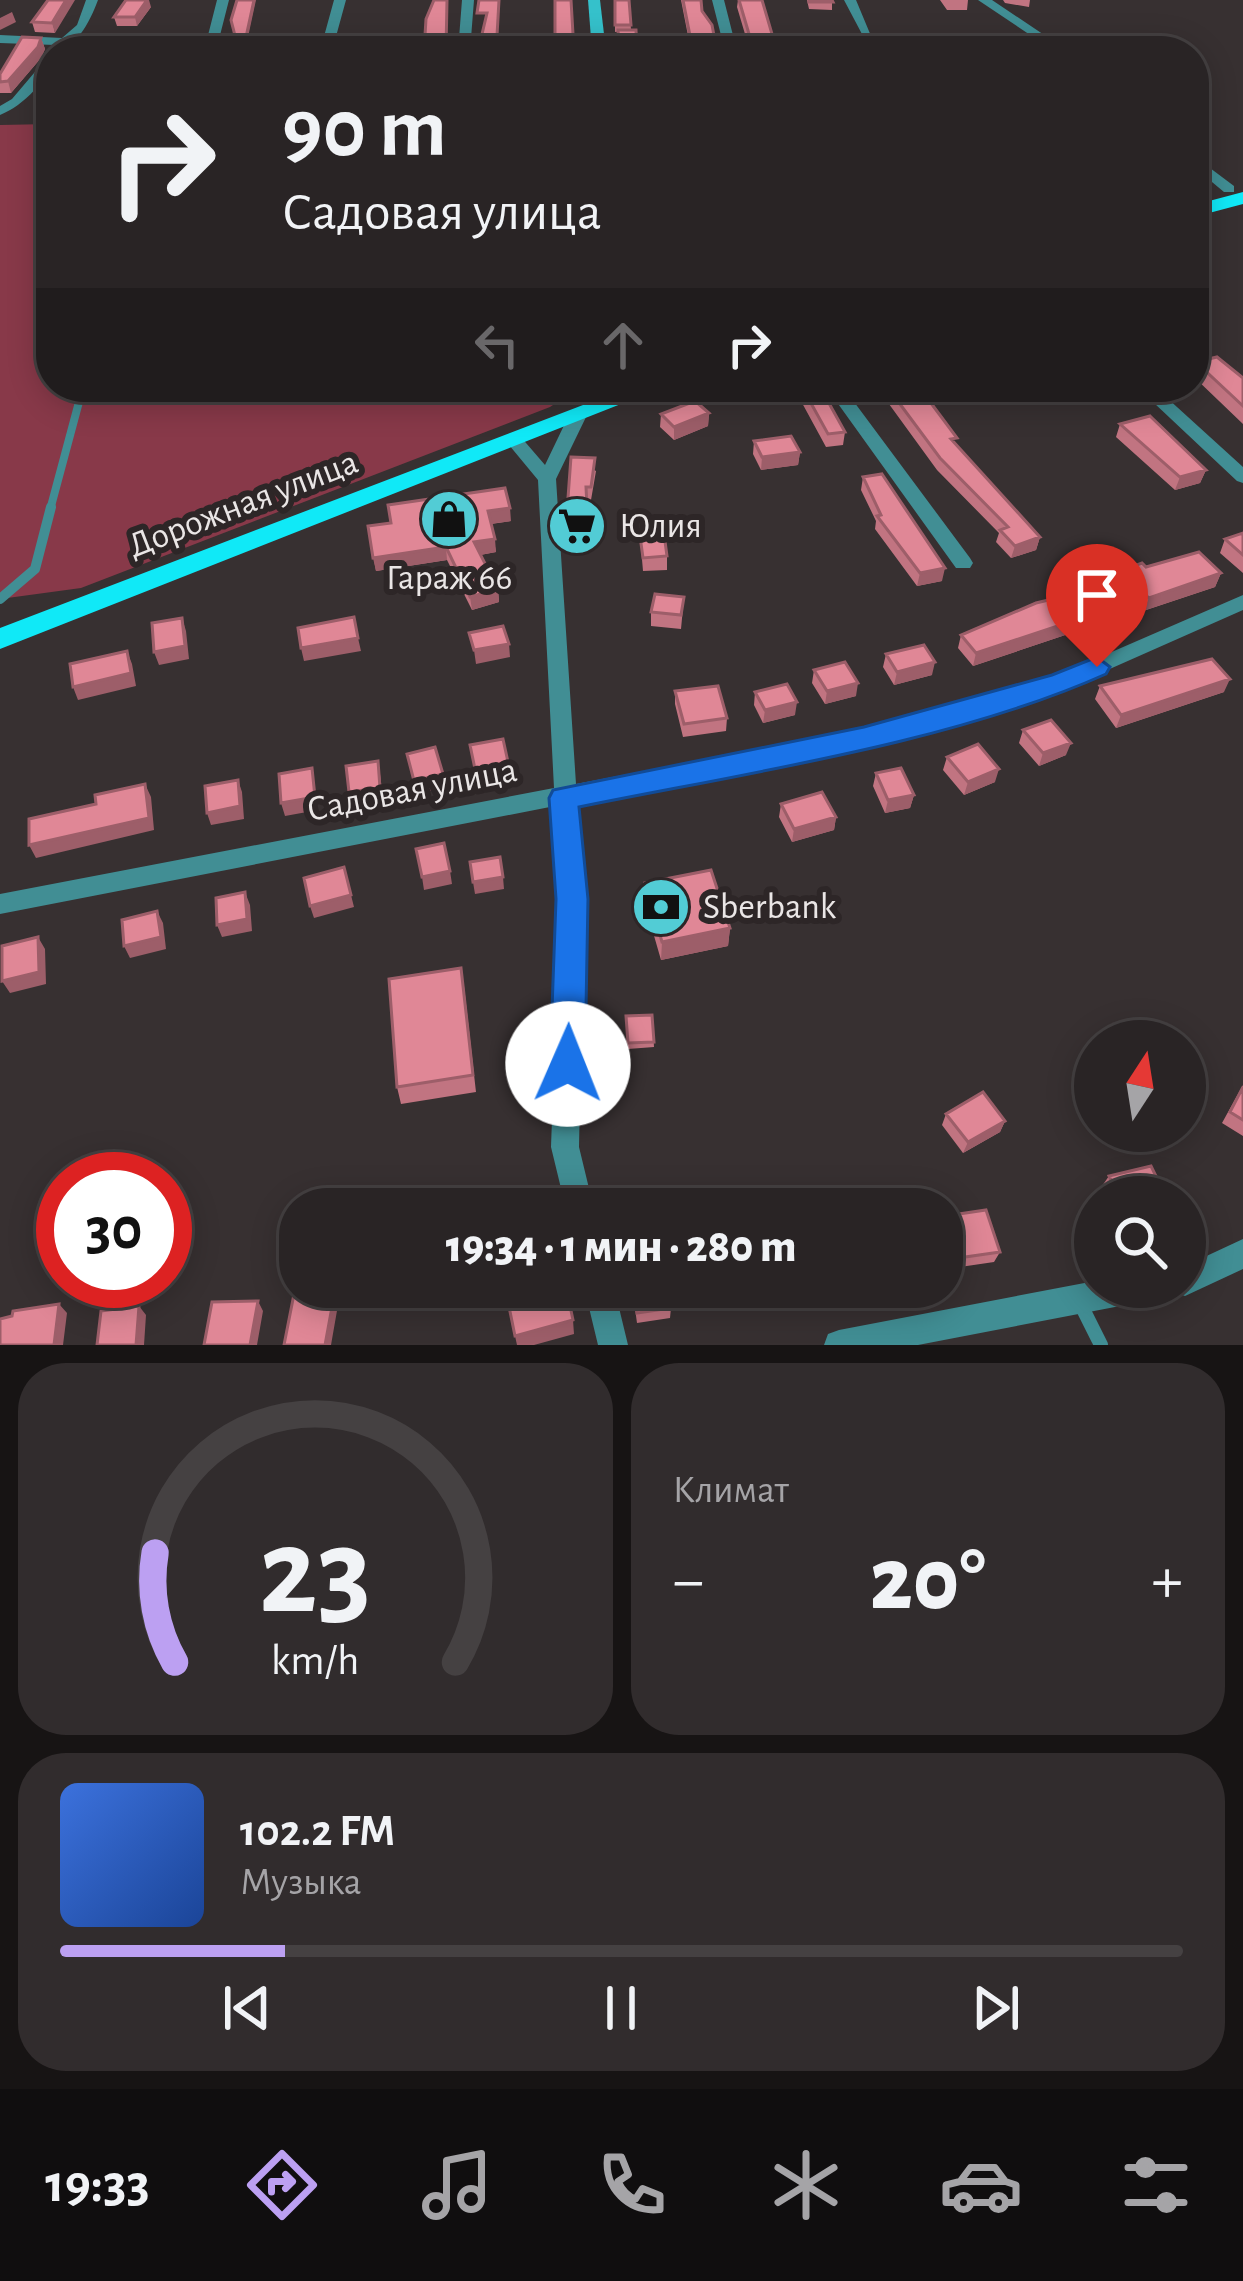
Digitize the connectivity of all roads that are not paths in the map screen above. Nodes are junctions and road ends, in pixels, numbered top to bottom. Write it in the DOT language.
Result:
graph roads {
  1 [pos="92,0"];
  2 [pos="223,0"];
  3 [pos="340,0"];
  4 [pos="468,0"];
  5 [pos="593,0"];
  6 [pos="718,0"];
  7 [pos="850,0"];
  8 [pos="985,0"];
  9 [pos="867,33"];
  10 [pos="72,36"];
  11 [pos="214,36"];
  12 [pos="330,36"];
  13 [pos="465,36"];
  14 [pos="597,36"];
  15 [pos="726,36"];
  16 [pos="1040,36"];
  17 [pos="0,39"];
  18 [pos="36,46"];
  19 [pos="36,77"];
  20 [pos="0,111"];
  21 [pos="1209,172"];
  22 [pos="1236,194"];
  23 [pos="78,402"];
  24 [pos="601,402"];
  25 [pos="845,402"];
  26 [pos="1161,402"];
  27 [pos="578,415"];
  28 [pos="514,440"];
  29 [pos="1243,477"];
  30 [pos="547,479"];
  31 [pos="963,563"];
  32 [pos="0,598"];
  33 [pos="1243,602"];
  34 [pos="0,640"];
  35 [pos="563,798"];
  36 [pos="0,904"];
  37 [pos="575,1188"];
  38 [pos="1243,1254"];
  39 [pos="1206,1271"];
  40 [pos="1074,1297"];
  41 [pos="604,1308"];
  42 [pos="1083,1308"];
  43 [pos="613,1345"];
  44 [pos="839,1345"];
  45 [pos="1101,1345"];
  1 -- 10 [label="street"];
  2 -- 11 [label="street"];
  3 -- 12 [label="street"];
  4 -- 13 [label="street"];
  5 -- 14 [label="street"];
  6 -- 15 [label="street"];
  7 -- 9 [label="street"];
  8 -- 16 [label="street"];
  17 -- 18 [label="street"];
  19 -- 20 [label="street"];
  21 -- 22 [label="street"];
  23 -- 32 [label="lane"];
  24 -- 27 [label="main road, Дорожная улица"];
  25 -- 31 [label="street"];
  26 -- 29 [label="street"];
  27 -- 28 [label="main road, Дорожная улица"];
  27 -- 30 [label="street"];
  28 -- 30 [label="street"];
  28 -- 34 [label="main road, Дорожная улица"];
  30 -- 35 [label="street"];
  33 -- 35 [label="street, Садовая улица"];
  35 -- 36 [label="street, Садовая улица"];
  35 -- 37 [label="street"];
  38 -- 39 [label="street"];
  40 -- 44 [label="street"];
  41 -- 43 [label="street"];
  42 -- 45 [label="lane"];
}
